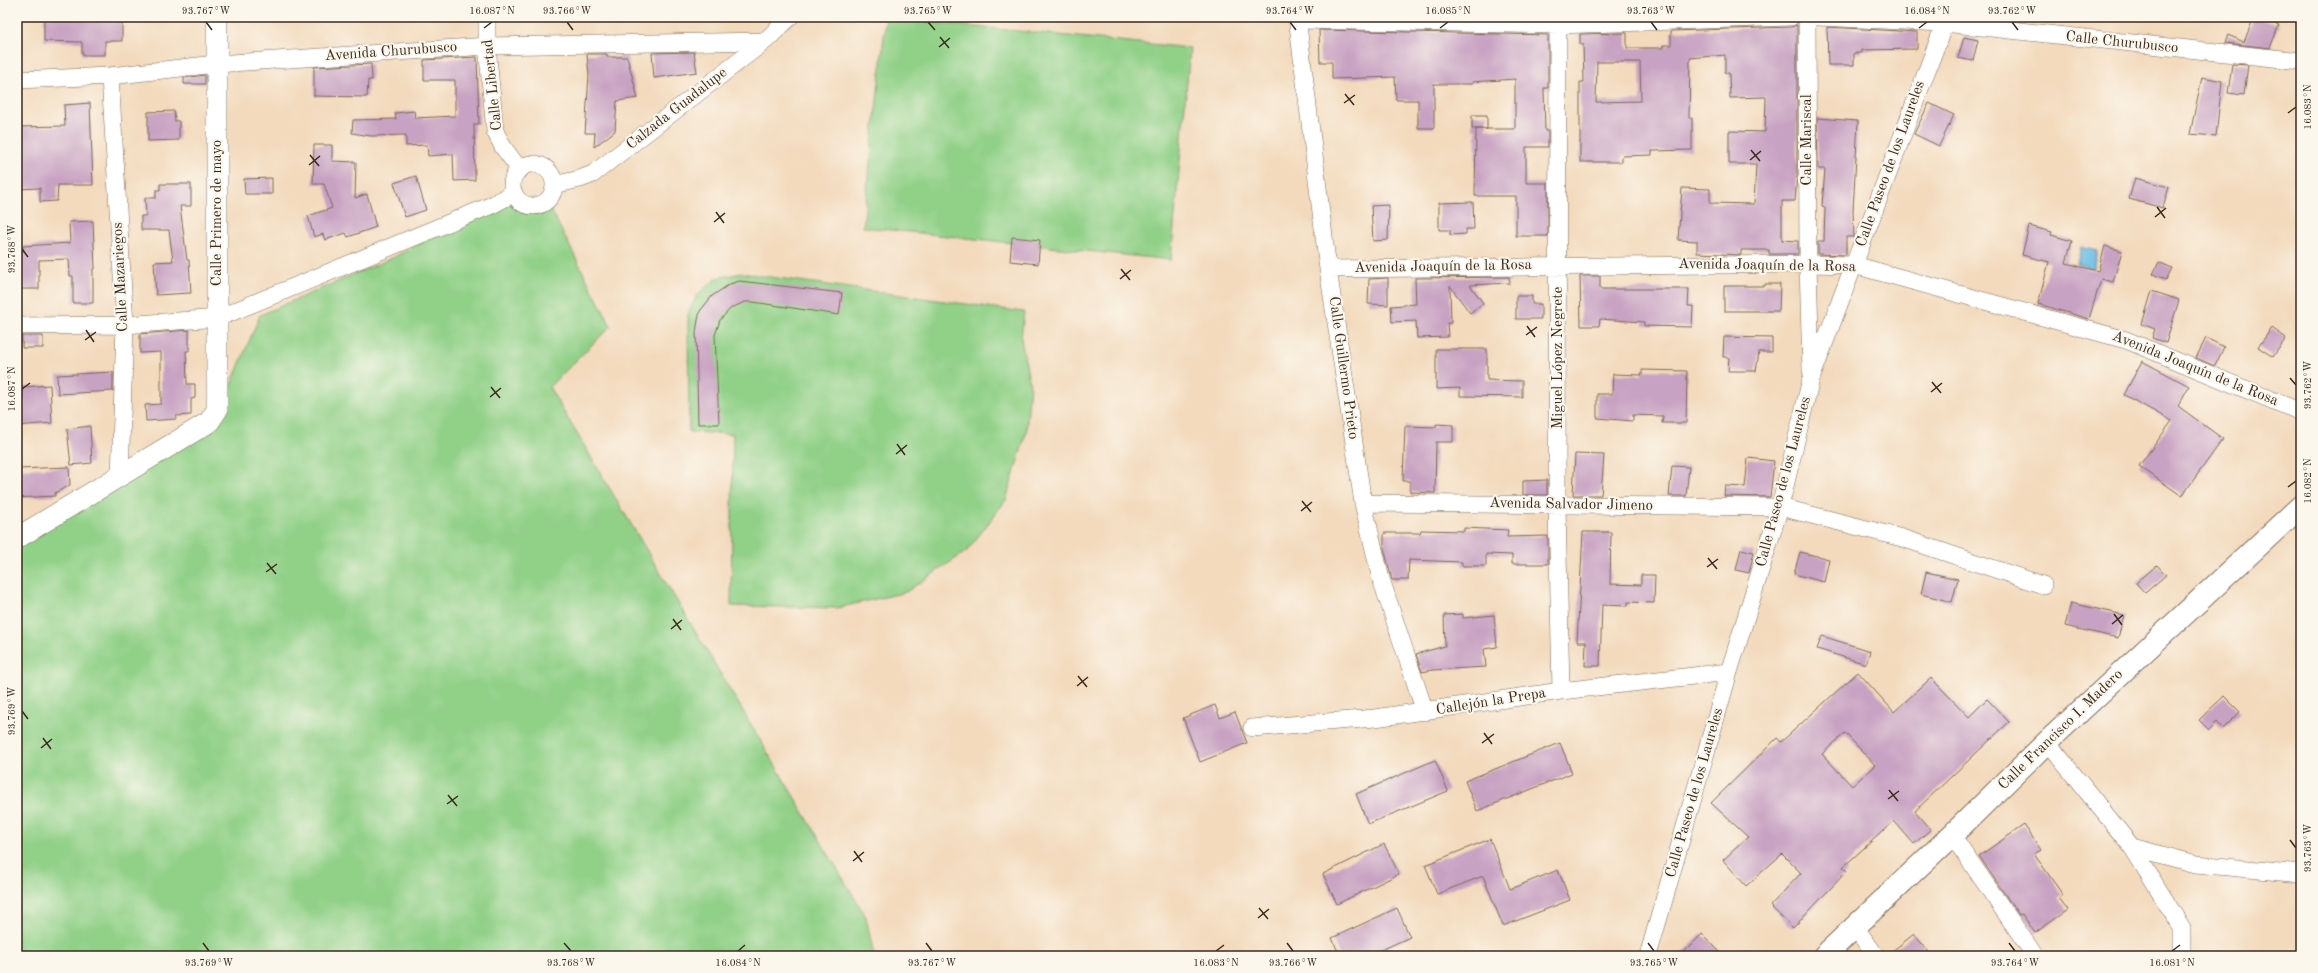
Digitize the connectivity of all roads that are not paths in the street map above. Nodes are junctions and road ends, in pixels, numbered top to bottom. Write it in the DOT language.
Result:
graph roads {
  1 [pos="217,17"];
  2 [pos="487,17"];
  3 [pos="790,17"];
  4 [pos="1791,17"];
  5 [pos="1807,17"];
  6 [pos="1818,17"];
  7 [pos="1297,18"];
  8 [pos="1945,20"];
  9 [pos="1557,21"];
  10 [pos="771,30"];
  11 [pos="487,46"];
  12 [pos="2301,61"];
  13 [pos="216,64"];
  14 [pos="110,76"];
  15 [pos="17,80"];
  16 [pos="520,170"];
  17 [pos="554,185"];
  18 [pos="514,193"];
  19 [pos="1808,264"];
  20 [pos="1854,265"];
  21 [pos="1558,266"];
  22 [pos="1328,269"];
  23 [pos="218,318"];
  24 [pos="124,325"];
  25 [pos="17,326"];
  26 [pos="1811,379"];
  27 [pos="2301,412"];
  28 [pos="120,477"];
  29 [pos="1363,503"];
  30 [pos="1557,504"];
  31 [pos="2301,506"];
  32 [pos="1780,507"];
  33 [pos="17,538"];
  34 [pos="2043,586"];
  35 [pos="1729,672"];
  36 [pos="1561,691"];
  37 [pos="1425,712"];
  38 [pos="1252,728"];
  39 [pos="2047,742"];
  40 [pos="1952,835"];
  41 [pos="2132,847"];
  42 [pos="2301,874"];
  43 [pos="1855,927"];
  44 [pos="1648,956"];
  45 [pos="1824,956"];
  46 [pos="1876,956"];
  47 [pos="2035,956"];
  48 [pos="2182,956"];
  1 -- 13 [label="street, Calle Primero de mayo"];
  2 -- 11 [label="street, Calle Libertad"];
  3 -- 10 [label="street, Calzada Guadalupe"];
  4 -- 9 [label="street"];
  5 -- 19 [label="street, Calle Mariscal"];
  6 -- 8 [label="street"];
  7 -- 9 [label="street"];
  7 -- 22 [label="street, Calle Guillermo Prieto"];
  8 -- 12 [label="street, Calle Churubusco"];
  8 -- 20 [label="street, Calle Paseo de los Laureles"];
  9 -- 21 [label="street, Miguel López Negrete"];
  10 -- 11 [label="street, Avenida Churubusco"];
  10 -- 17 [label="street, Calzada Guadalupe"];
  11 -- 13 [label="street, Avenida Churubusco"];
  11 -- 16 [label="street, Calle Libertad"];
  13 -- 14 [label="street, Avenida Churubusco"];
  13 -- 23 [label="street, Calle Primero de mayo"];
  14 -- 15 [label="street, Avenida Churubusco"];
  14 -- 24 [label="street, Calle Mazariegos"];
  16 -- 17 [label="street"];
  16 -- 18 [label="street"];
  17 -- 18 [label="street"];
  18 -- 23 [label="street"];
  19 -- 20 [label="street, Avenida Joaquín de la Rosa"];
  19 -- 21 [label="street, Avenida Joaquín de la Rosa"];
  19 -- 26 [label="street, Calle Mariscal"];
  20 -- 26 [label="street, Calle Paseo de los Laureles"];
  20 -- 27 [label="street, Avenida Joaquín de la Rosa"];
  21 -- 22 [label="street, Avenida Joaquín de la Rosa"];
  21 -- 30 [label="street, Miguel López Negrete"];
  22 -- 29 [label="street, Calle Guillermo Prieto"];
  23 -- 24 [label="street"];
  23 -- 28 [label="street, Calle Primero de mayo"];
  24 -- 25 [label="street"];
  24 -- 28 [label="street, Calle Mazariegos"];
  26 -- 32 [label="street, Calle Paseo de los Laureles"];
  28 -- 33 [label="street"];
  29 -- 30 [label="street, Avenida Salvador Jimeno"];
  29 -- 37 [label="street, Calle Guillermo Prieto"];
  30 -- 32 [label="street, Avenida Salvador Jimeno"];
  30 -- 36 [label="street, Miguel López Negrete"];
  31 -- 39 [label="main road, Calle Francisco I. Madero"];
  32 -- 34 [label="street, Avenida Salvador Jimeno"];
  32 -- 35 [label="street, Calle Paseo de los Laureles"];
  35 -- 36 [label="street, Callejón la Prepa"];
  35 -- 44 [label="street, Calle Paseo de los Laureles"];
  36 -- 37 [label="street, Callejón la Prepa"];
  37 -- 38 [label="street, Callejón la Prepa"];
  39 -- 40 [label="main road, Calle Francisco I. Madero"];
  39 -- 41 [label="street"];
  40 -- 43 [label="main road, Calle Francisco I. Madero"];
  40 -- 47 [label="street"];
  41 -- 42 [label="street"];
  41 -- 48 [label="street"];
  43 -- 45 [label="main road, Calle Francisco I. Madero"];
  43 -- 46 [label="street"];
}
